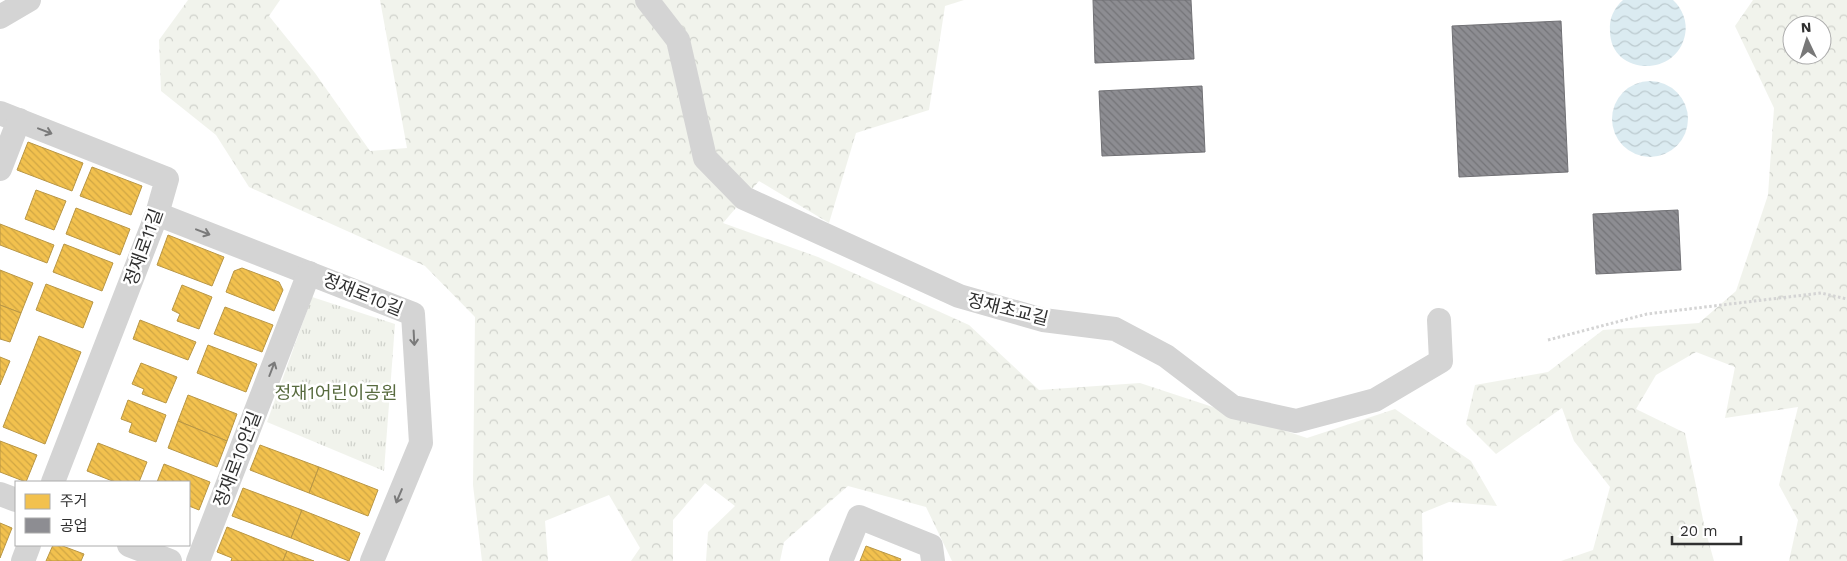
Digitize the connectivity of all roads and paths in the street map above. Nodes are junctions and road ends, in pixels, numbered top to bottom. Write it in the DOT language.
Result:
graph roads {
  1 [pos="29,0"];
  2 [pos="646,0"];
  3 [pos="0,17"];
  4 [pos="9,117"];
  5 [pos="0,169"];
  6 [pos="157,214"];
  7 [pos="309,273"];
  8 [pos="1847,299"];
  9 [pos="1439,320"];
  10 [pos="1548,340"];
  11 [pos="53,481"];
  12 [pos="0,494"];
  13 [pos="15,500"];
  14 [pos="29,546"];
  15 [pos="132,546"];
  16 [pos="23,561"];
  17 [pos="170,561"];
  18 [pos="198,561"];
  19 [pos="372,561"];
  20 [pos="841,561"];
  21 [pos="933,561"];
  1 -- 3 [label="street"];
  2 -- 9 [label="street, 정재초교길"];
  4 -- 5 [label="street"];
  4 -- 6 [label="street, 정재로11길, one-way"];
  6 -- 7 [label="street, 정재로10길, one-way"];
  6 -- 11 [label="street, 정재로11길"];
  18 -- 7 [label="street, 정재로10안길, one-way"];
  7 -- 19 [label="street, 정재로10길, one-way"];
  8 -- 10 [label="path"];
  12 -- 13 [label="street"];
  14 -- 16 [label="street"];
  15 -- 17 [label="street"];
  20 -- 21 [label="street"];
}
